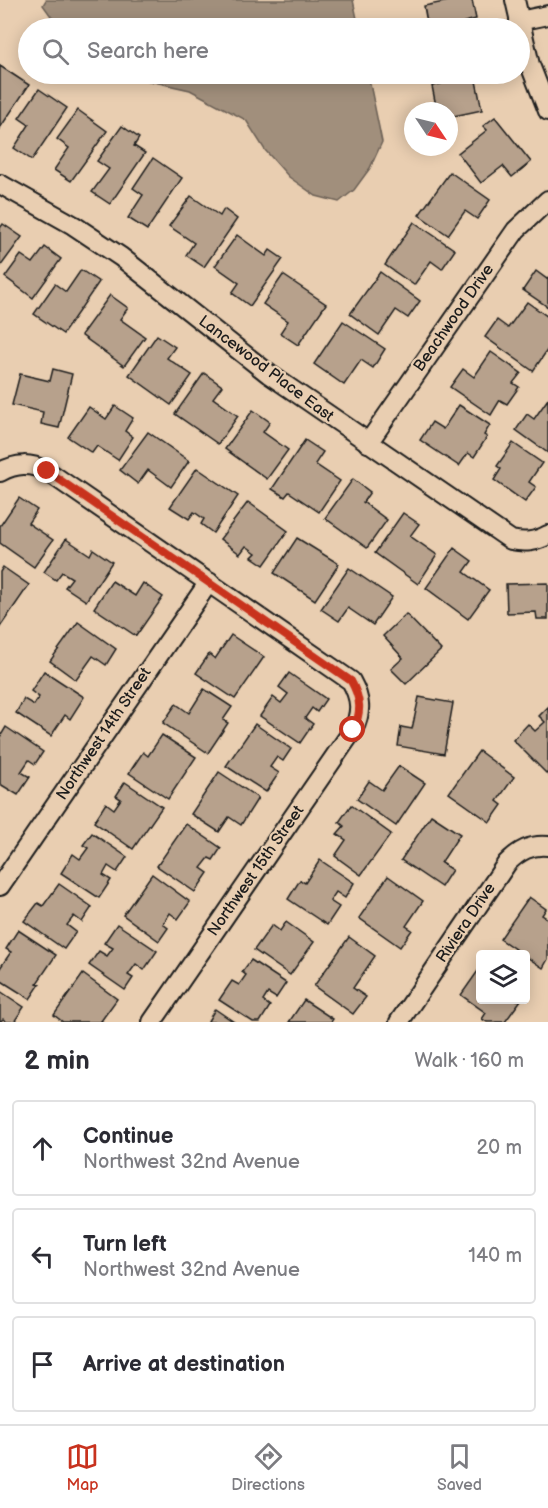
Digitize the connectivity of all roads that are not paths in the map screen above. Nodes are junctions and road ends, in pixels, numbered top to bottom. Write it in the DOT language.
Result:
graph roads {
  1 [pos="515,0"];
  2 [pos="548,15"];
  3 [pos="518,18"];
  4 [pos="530,19"];
  5 [pos="530,65"];
  6 [pos="548,111"];
  7 [pos="0,184"];
  8 [pos="548,200"];
  9 [pos="368,443"];
  10 [pos="0,472"];
  11 [pos="542,538"];
  12 [pos="209,582"];
  13 [pos="548,846"];
  14 [pos="0,886"];
  15 [pos="152,1022"];
  16 [pos="399,1022"];
  1 -- 3 [label="street"];
  2 -- 4 [label="street"];
  5 -- 6 [label="street"];
  7 -- 9 [label="street, Lancewood Place East"];
  8 -- 9 [label="street, Beachwood Drive"];
  9 -- 11 [label="street, Lancewood Place East"];
  10 -- 12 [label="street"];
  12 -- 14 [label="street, Northwest 14th Street"];
  12 -- 15 [label="street, Northwest 15th Street"];
  13 -- 16 [label="street, Riviera Drive"];
}
